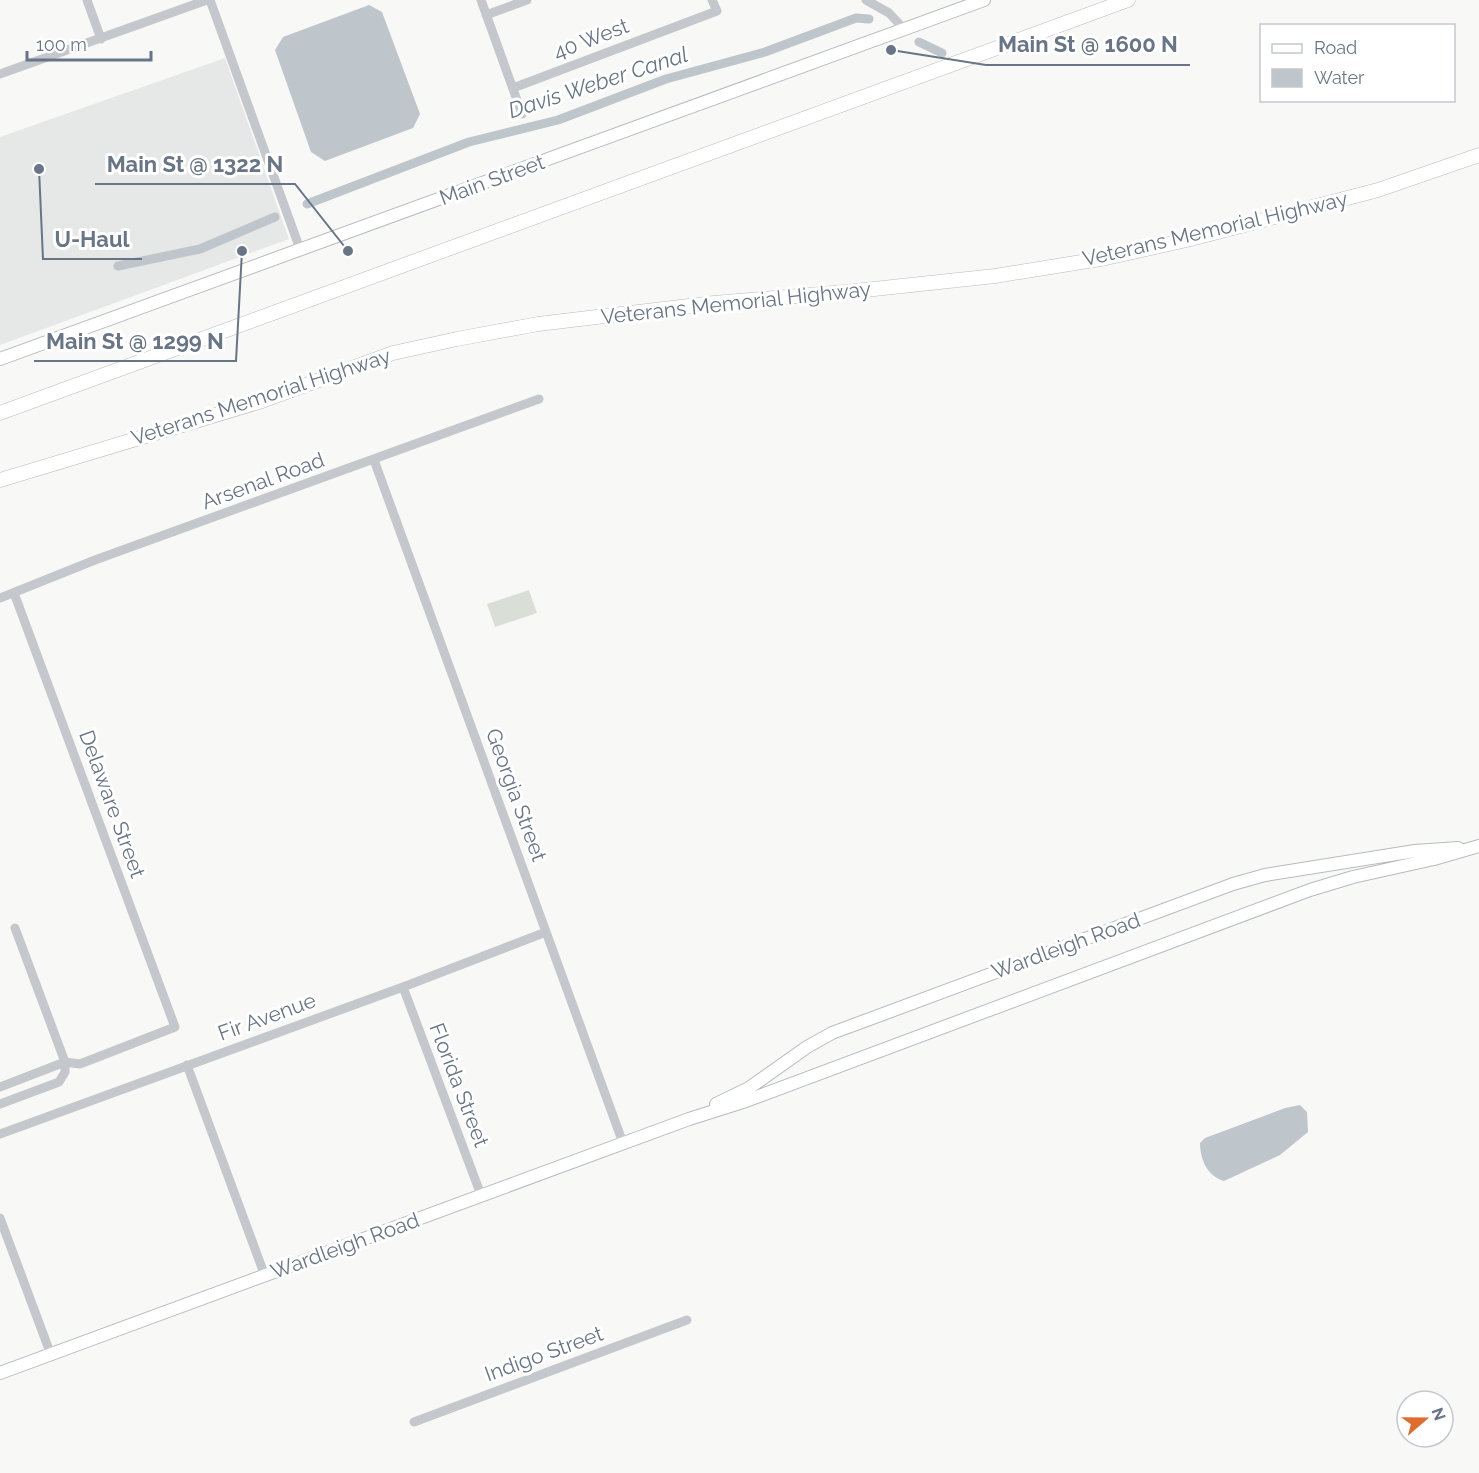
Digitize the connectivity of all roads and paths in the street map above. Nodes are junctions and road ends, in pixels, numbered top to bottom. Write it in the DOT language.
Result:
graph roads {
  1 [pos="87,0"];
  2 [pos="209,0"];
  3 [pos="481,0"];
  4 [pos="527,0"];
  5 [pos="712,0"];
  6 [pos="866,0"];
  7 [pos="984,0"];
  8 [pos="1128,0"];
  9 [pos="486,15"];
  10 [pos="904,29"];
  11 [pos="101,39"];
  12 [pos="0,74"];
  13 [pos="513,88"];
  14 [pos="522,114"];
  15 [pos="1479,155"];
  16 [pos="300,249"];
  17 [pos="0,359"];
  18 [pos="539,399"];
  19 [pos="0,413"];
  20 [pos="374,460"];
  21 [pos="1,480"];
  22 [pos="14,593"];
  23 [pos="0,598"];
  24 [pos="1474,847"];
  25 [pos="15,928"];
  26 [pos="546,932"];
  27 [pos="403,987"];
  28 [pos="65,1062"];
  29 [pos="187,1065"];
  30 [pos="0,1087"];
  31 [pos="0,1104"];
  32 [pos="689,1119"];
  33 [pos="0,1134"];
  34 [pos="623,1143"];
  35 [pos="481,1195"];
  36 [pos="0,1218"];
  37 [pos="265,1276"];
  38 [pos="687,1320"];
  39 [pos="51,1355"];
  40 [pos="0,1373"];
  41 [pos="414,1422"];
  1 -- 11 [label="street"];
  2 -- 11 [label="street"];
  2 -- 16 [label="street"];
  3 -- 9 [label="street"];
  4 -- 9 [label="street"];
  5 -- 13 [label="street, 40 West"];
  6 -- 10 [label="street"];
  7 -- 10 [label="main road, Main Street"];
  8 -- 19 [label="highway"];
  9 -- 13 [label="street"];
  10 -- 16 [label="main road, Main Street"];
  11 -- 12 [label="street"];
  13 -- 14 [label="street"];
  15 -- 21 [label="highway, Veterans Memorial Highway"];
  16 -- 17 [label="main road, Main Street"];
  18 -- 20 [label="street, Arsenal Road"];
  20 -- 22 [label="street, Arsenal Road"];
  20 -- 26 [label="street, Georgia Street"];
  22 -- 23 [label="street, Arsenal Road"];
  22 -- 28 [label="street, Delaware Street"];
  24 -- 32 [label="main road, Wardleigh Road"];
  24 -- 32 [label="main road, Wardleigh Road"];
  25 -- 28 [label="street"];
  26 -- 27 [label="street, Fir Avenue"];
  26 -- 34 [label="street, Georgia Street"];
  27 -- 29 [label="street, Fir Avenue"];
  27 -- 35 [label="street, Florida Street"];
  28 -- 30 [label="street"];
  28 -- 31 [label="street"];
  29 -- 33 [label="street, Fir Avenue"];
  29 -- 37 [label="street"];
  32 -- 34 [label="main road, Wardleigh Road"];
  34 -- 35 [label="main road, Wardleigh Road"];
  35 -- 37 [label="main road, Wardleigh Road"];
  36 -- 39 [label="street"];
  37 -- 39 [label="main road, Wardleigh Road"];
  38 -- 41 [label="street, Indigo Street"];
  39 -- 40 [label="main road, Wardleigh Road"];
}
